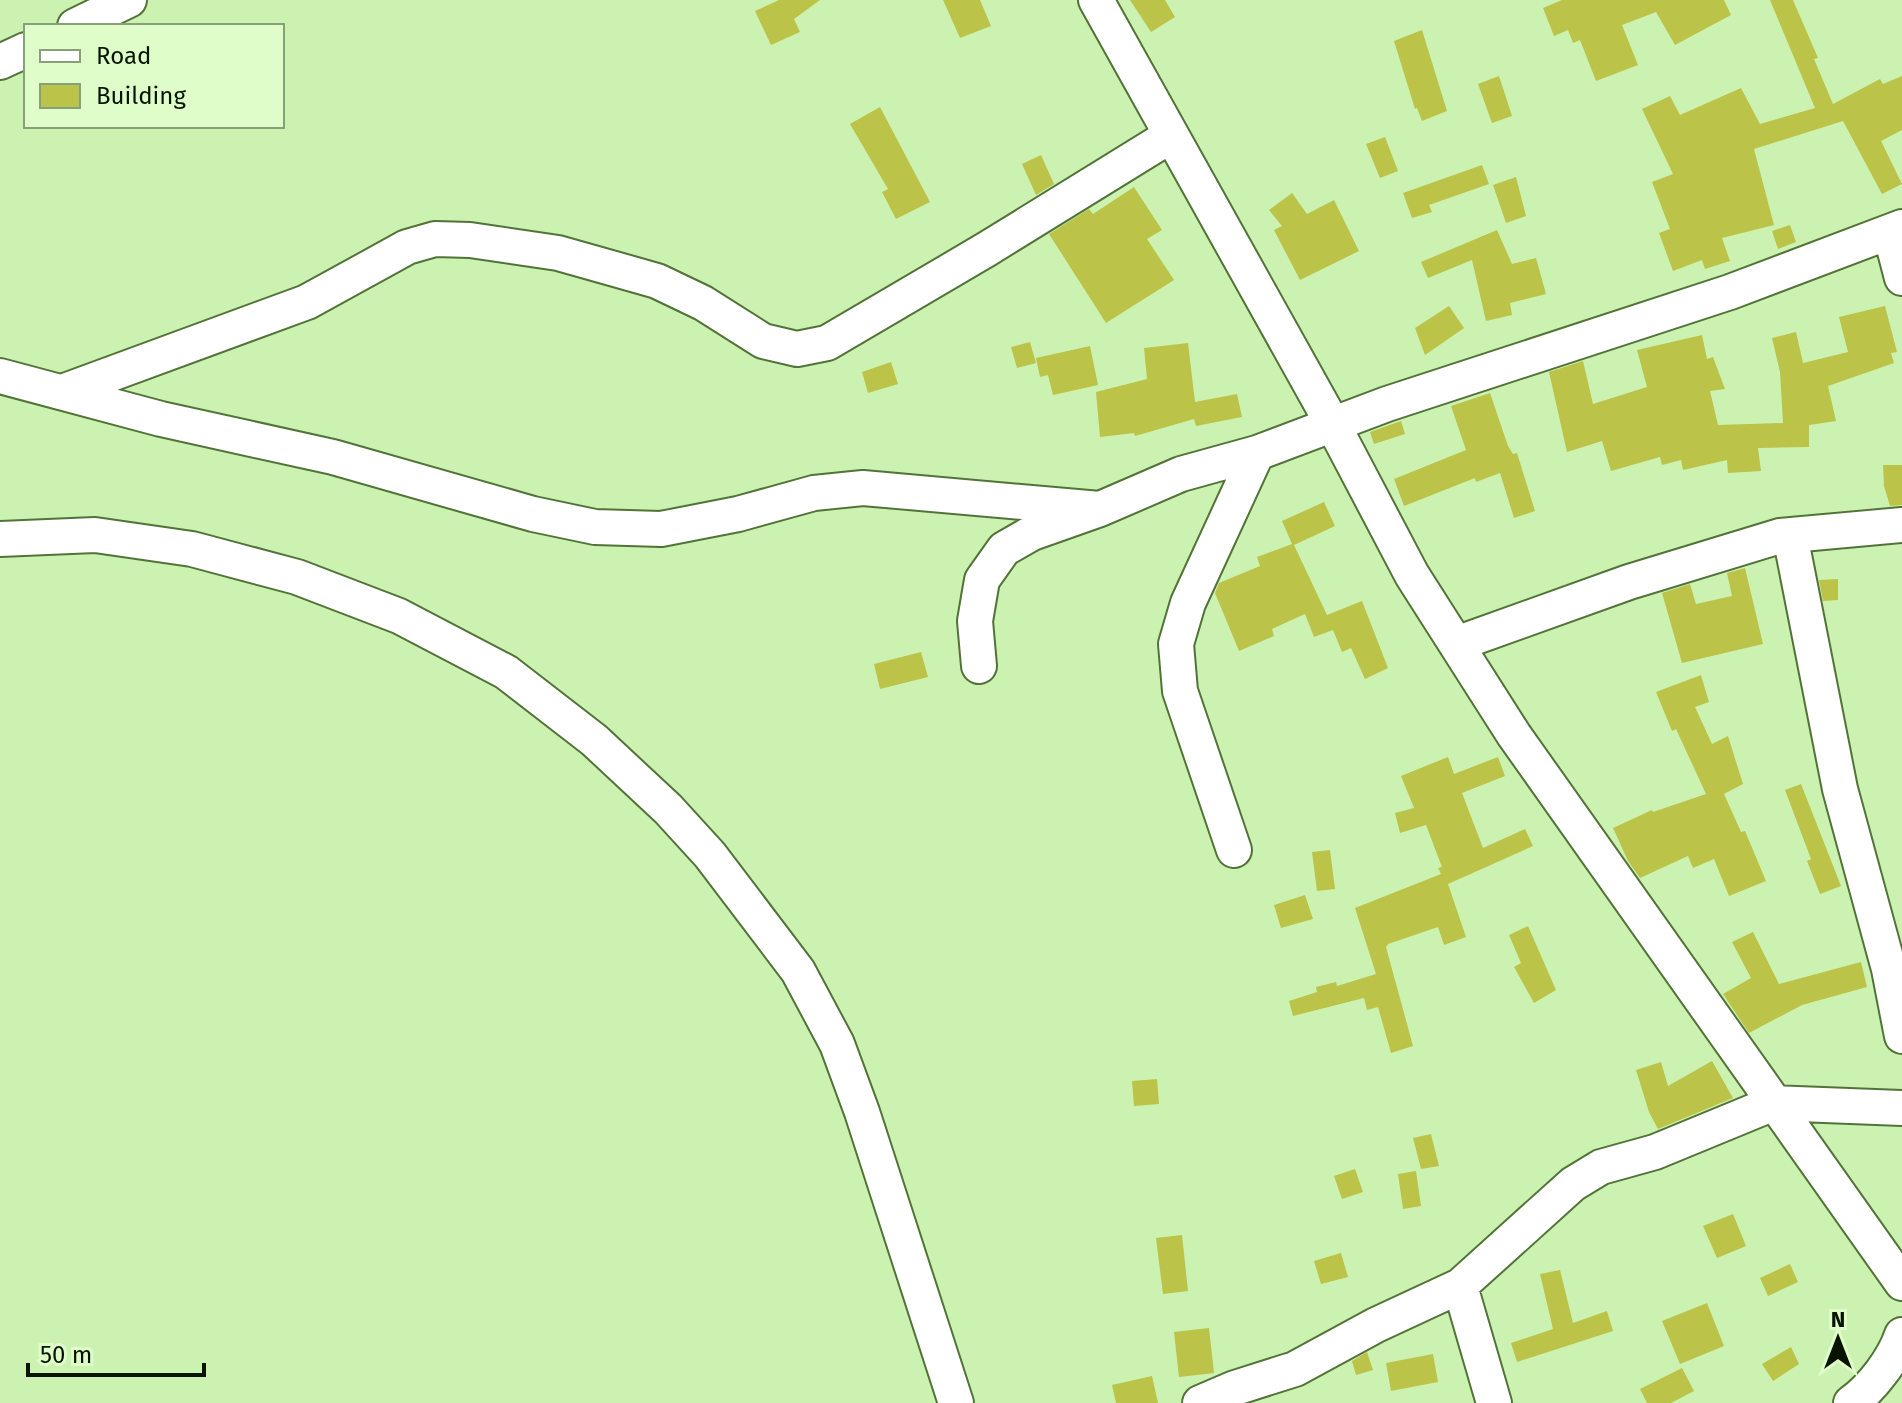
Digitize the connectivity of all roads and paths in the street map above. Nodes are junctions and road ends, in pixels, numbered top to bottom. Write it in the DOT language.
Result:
graph roads {
  1 [pos="129,0"];
  2 [pos="1096,0"];
  3 [pos="79,24"];
  4 [pos="24,51"];
  5 [pos="0,62"];
  6 [pos="1170,136"];
  7 [pos="1896,230"];
  8 [pos="1902,278"];
  9 [pos="0,376"];
  10 [pos="62,392"];
  11 [pos="1332,423"];
  12 [pos="1257,453"];
  13 [pos="1100,509"];
  14 [pos="1902,525"];
  15 [pos="1790,535"];
  16 [pos="0,539"];
  17 [pos="1456,644"];
  18 [pos="979,666"];
  19 [pos="1234,850"];
  20 [pos="1902,1036"];
  21 [pos="1774,1103"];
  22 [pos="1902,1108"];
  23 [pos="1902,1283"];
  24 [pos="1460,1286"];
  25 [pos="1902,1335"];
  26 [pos="956,1403"];
  27 [pos="1200,1403"];
  28 [pos="1494,1403"];
  29 [pos="1851,1403"];
  1 -- 3 [label="street"];
  2 -- 6 [label="street"];
  4 -- 5 [label="street"];
  6 -- 10 [label="street"];
  6 -- 11 [label="street"];
  7 -- 8 [label="street"];
  7 -- 11 [label="street"];
  9 -- 10 [label="street"];
  10 -- 13 [label="street"];
  11 -- 12 [label="street"];
  11 -- 17 [label="street"];
  12 -- 13 [label="street"];
  12 -- 19 [label="street"];
  13 -- 18 [label="street"];
  14 -- 15 [label="street"];
  15 -- 17 [label="street"];
  15 -- 20 [label="street"];
  16 -- 26 [label="street"];
  17 -- 21 [label="street"];
  21 -- 22 [label="street"];
  21 -- 23 [label="street"];
  21 -- 24 [label="street"];
  24 -- 27 [label="street"];
  24 -- 28 [label="street"];
  25 -- 29 [label="street"];
}
